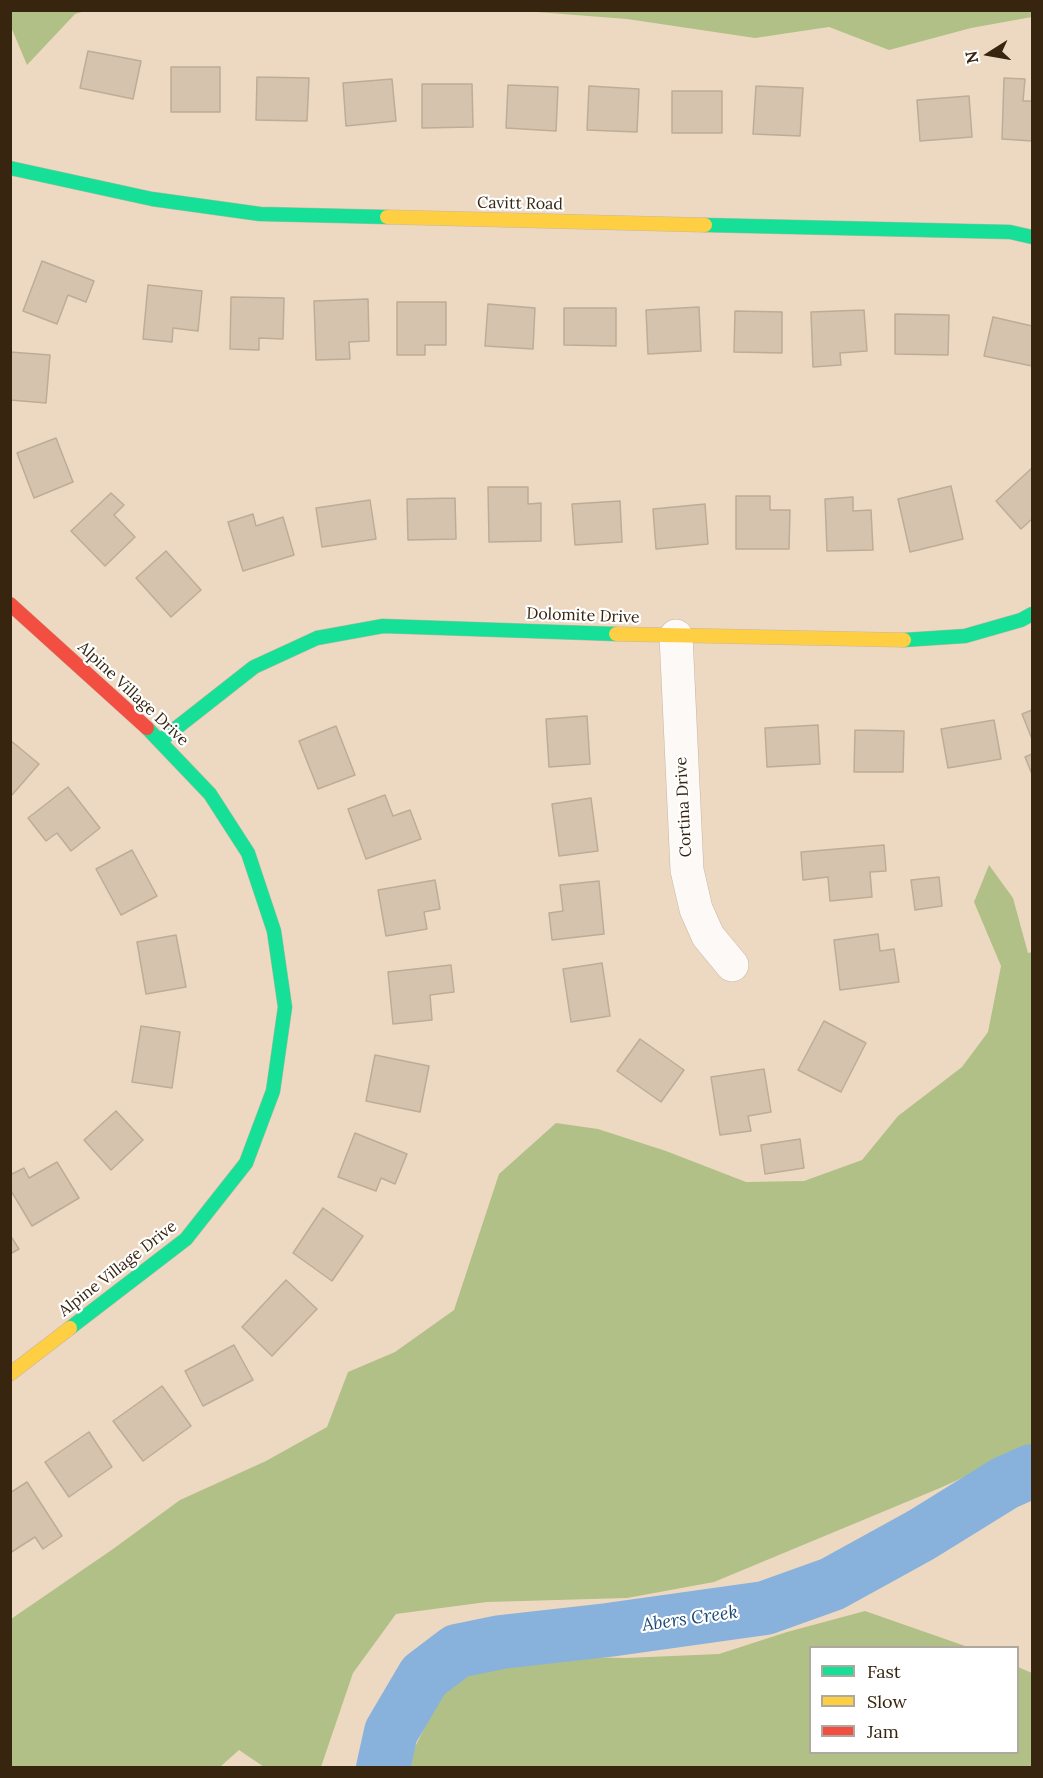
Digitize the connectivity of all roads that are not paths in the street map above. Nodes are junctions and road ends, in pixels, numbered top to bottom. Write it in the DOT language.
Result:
graph roads {
  1 [pos="10,168"];
  2 [pos="1032,237"];
  3 [pos="10,604"];
  4 [pos="1032,614"];
  5 [pos="676,636"];
  6 [pos="162,740"];
  7 [pos="732,965"];
  8 [pos="10,1374"];
  1 -- 2 [label="street, Cavitt Road"];
  3 -- 6 [label="street, Alpine Village Drive"];
  4 -- 5 [label="street, Dolomite Drive"];
  5 -- 6 [label="street, Dolomite Drive"];
  5 -- 7 [label="street, Cortina Drive"];
  6 -- 8 [label="street, Alpine Village Drive"];
}
